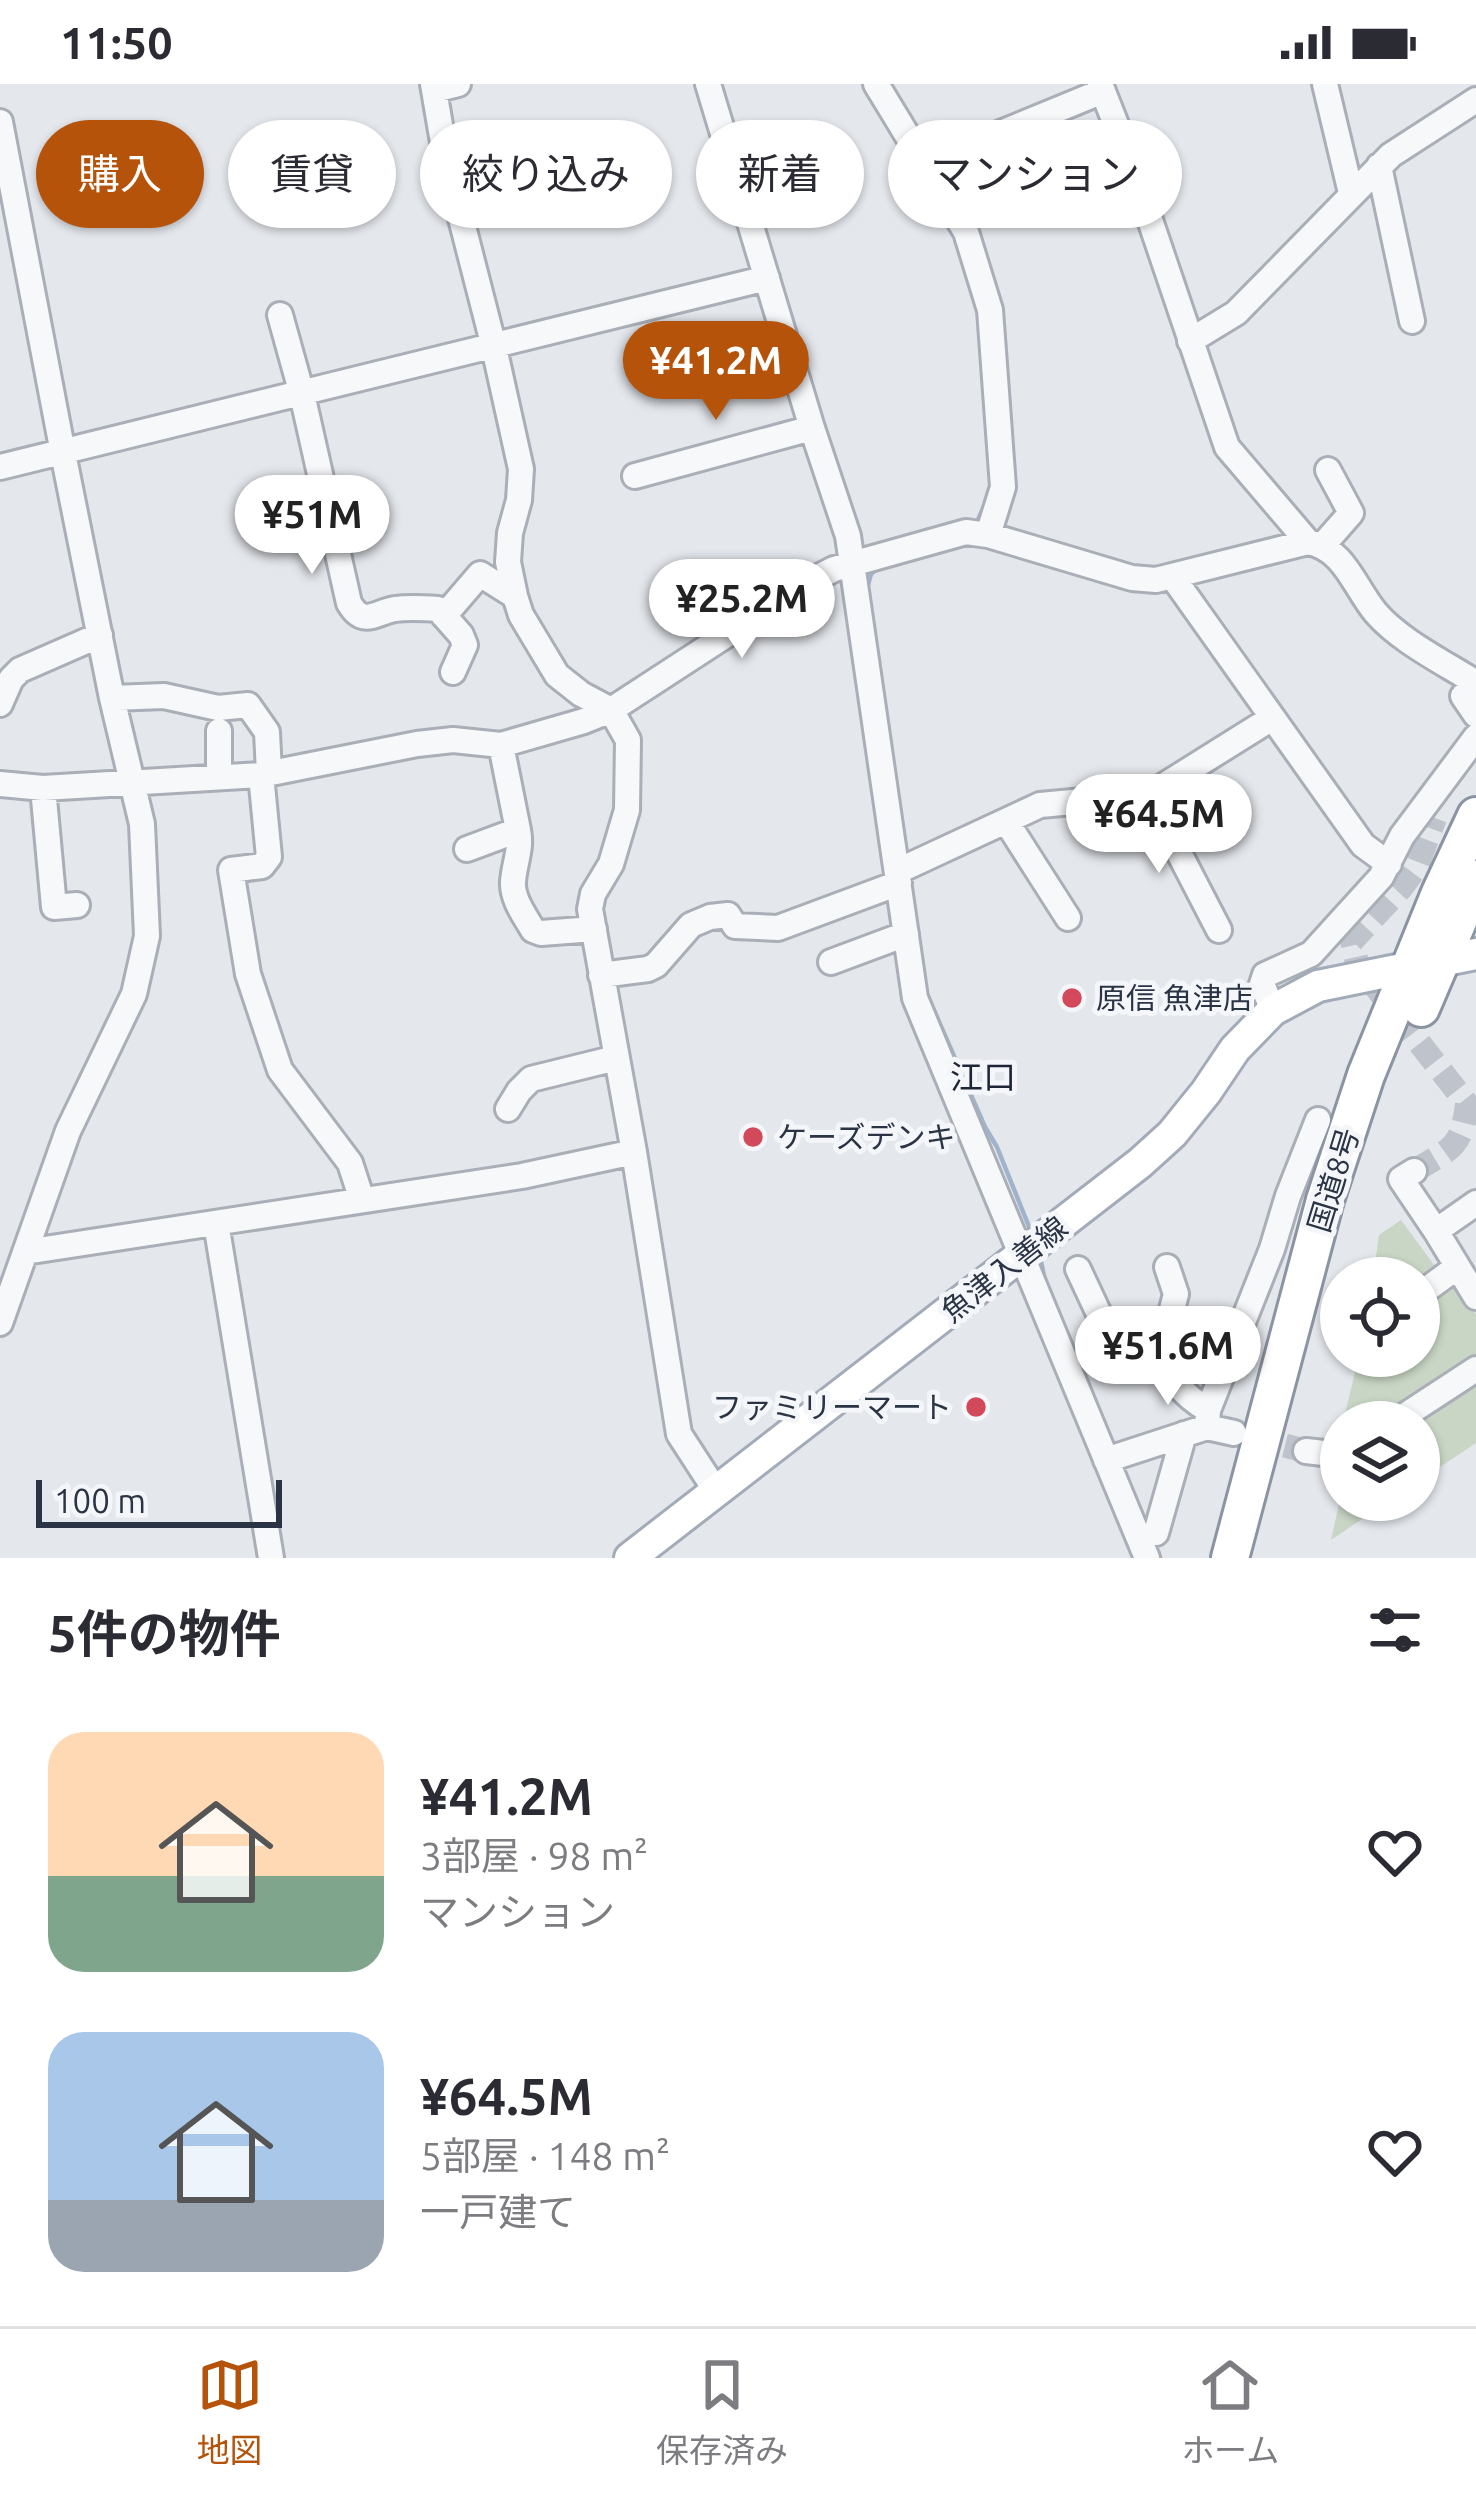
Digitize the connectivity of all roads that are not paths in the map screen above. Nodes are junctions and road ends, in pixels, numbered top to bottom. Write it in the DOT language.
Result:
graph roads {
  1 [pos="708,84"];
  2 [pos="876,84"];
  3 [pos="1324,84"];
  4 [pos="442,86"];
  5 [pos="1101,88"];
  6 [pos="1476,100"];
  7 [pos="898,120"];
  8 [pos="1027,120"];
  9 [pos="0,122"];
  10 [pos="1379,166"];
  11 [pos="1351,194"];
  12 [pos="965,228"];
  13 [pos="767,278"];
  14 [pos="280,315"];
  15 [pos="1412,321"];
  16 [pos="1190,340"];
  17 [pos="493,343"];
  18 [pos="302,394"];
  19 [pos="812,428"];
  20 [pos="63,453"];
  21 [pos="0,467"];
  22 [pos="1328,470"];
  23 [pos="635,476"];
  24 [pos="988,535"];
  25 [pos="1315,543"];
  26 [pos="853,565"];
  27 [pos="1172,576"];
  28 [pos="515,596"];
  29 [pos="444,616"];
  30 [pos="100,635"];
  31 [pos="453,672"];
  32 [pos="1476,684"];
  33 [pos="112,698"];
  34 [pos="0,704"];
  35 [pos="611,710"];
  36 [pos="1476,715"];
  37 [pos="1272,718"];
  38 [pos="218,730"];
  39 [pos="1476,737"];
  40 [pos="501,745"];
  41 [pos="265,774"];
  42 [pos="219,776"];
  43 [pos="134,782"];
  44 [pos="0,784"];
  45 [pos="44,788"];
  46 [pos="1149,795"];
  47 [pos="1476,816"];
  48 [pos="1006,820"];
  49 [pos="518,830"];
  50 [pos="467,849"];
  51 [pos="1389,864"];
  52 [pos="898,877"];
  53 [pos="1476,879"];
  54 [pos="77,905"];
  55 [pos="1068,918"];
  56 [pos="594,929"];
  57 [pos="1220,930"];
  58 [pos="906,934"];
  59 [pos="1442,961"];
  60 [pos="831,962"];
  61 [pos="601,974"];
  62 [pos="1273,1010"];
  63 [pos="616,1058"];
  64 [pos="508,1109"];
  65 [pos="1318,1120"];
  66 [pos="634,1152"];
  67 [pos="1414,1171"];
  68 [pos="362,1200"];
  69 [pos="1476,1203"];
  70 [pos="216,1223"];
  71 [pos="1436,1231"];
  72 [pos="25,1252"];
  73 [pos="1021,1256"];
  74 [pos="1167,1267"];
  75 [pos="1457,1267"];
  76 [pos="1078,1269"];
  77 [pos="1440,1280"];
  78 [pos="1476,1297"];
  79 [pos="0,1323"];
  80 [pos="1110,1351"];
  81 [pos="1161,1352"];
  82 [pos="1066,1366"];
  83 [pos="1476,1369"];
  84 [pos="1428,1401"];
  85 [pos="1200,1424"];
  86 [pos="1234,1432"];
  87 [pos="1306,1451"];
  88 [pos="1320,1453"];
  89 [pos="1106,1460"];
  90 [pos="716,1491"];
  91 [pos="1156,1533"];
  92 [pos="638,1556"];
  93 [pos="271,1558"];
  94 [pos="1147,1558"];
  95 [pos="1230,1558"];
  96 [pos="1249,1558"];
  1 -- 13 [label="street"];
  2 -- 7 [label="street"];
  3 -- 11 [label="street"];
  4 -- 17 [label="street"];
  5 -- 8 [label="street"];
  5 -- 16 [label="street"];
  6 -- 10 [label="street"];
  9 -- 20 [label="street"];
  10 -- 11 [label="street"];
  10 -- 15 [label="street"];
  11 -- 16 [label="street"];
  12 -- 24 [label="street"];
  13 -- 17 [label="street"];
  13 -- 19 [label="street"];
  14 -- 18 [label="street"];
  16 -- 25 [label="street"];
  17 -- 18 [label="street"];
  17 -- 28 [label="street"];
  18 -- 20 [label="street"];
  18 -- 29 [label="street"];
  19 -- 23 [label="street"];
  19 -- 26 [label="street"];
  20 -- 21 [label="street"];
  20 -- 30 [label="street"];
  22 -- 25 [label="street"];
  24 -- 26 [label="street"];
  24 -- 27 [label="street"];
  25 -- 27 [label="street"];
  25 -- 32 [label="street"];
  26 -- 35 [label="street"];
  26 -- 52 [label="street"];
  27 -- 37 [label="street"];
  28 -- 29 [label="street"];
  28 -- 35 [label="street"];
  29 -- 31 [label="street"];
  30 -- 33 [label="street"];
  30 -- 34 [label="street"];
  32 -- 36 [label="street"];
  33 -- 41 [label="street"];
  33 -- 43 [label="street"];
  35 -- 40 [label="street"];
  35 -- 56 [label="street"];
  37 -- 46 [label="street"];
  37 -- 51 [label="street"];
  38 -- 42 [label="street"];
  39 -- 51 [label="street"];
  40 -- 41 [label="street"];
  40 -- 49 [label="street"];
  41 -- 42 [label="street"];
  41 -- 68 [label="street"];
  42 -- 43 [label="street"];
  43 -- 45 [label="street"];
  43 -- 72 [label="street"];
  44 -- 45 [label="street"];
  45 -- 54 [label="street"];
  46 -- 48 [label="street"];
  46 -- 57 [label="street"];
  47 -- 59 [label="highway, 国道8号"];
  48 -- 52 [label="street"];
  48 -- 55 [label="street"];
  49 -- 50 [label="street"];
  49 -- 56 [label="street"];
  51 -- 62 [label="street"];
  52 -- 58 [label="street"];
  52 -- 61 [label="street"];
  53 -- 59 [label="highway, 国道8号"];
  56 -- 61 [label="street"];
  58 -- 60 [label="street"];
  58 -- 73 [label="street"];
  59 -- 62 [label="main road, 魚津入善線"];
  59 -- 95 [label="highway, 国道8号"];
  59 -- 96 [label="highway, 国道8号"];
  61 -- 63 [label="street"];
  62 -- 73 [label="main road, 魚津入善線"];
  63 -- 64 [label="street"];
  63 -- 66 [label="street"];
  65 -- 85 [label="street"];
  66 -- 68 [label="street"];
  66 -- 90 [label="street"];
  67 -- 71 [label="street"];
  68 -- 70 [label="street"];
  69 -- 71 [label="street"];
  70 -- 72 [label="street"];
  70 -- 93 [label="street"];
  71 -- 75 [label="street"];
  72 -- 79 [label="street"];
  73 -- 82 [label="street"];
  73 -- 90 [label="main road, 魚津入善線"];
  74 -- 81 [label="street"];
  75 -- 77 [label="street"];
  75 -- 78 [label="street"];
  76 -- 80 [label="street"];
  80 -- 81 [label="street"];
  80 -- 82 [label="street"];
  81 -- 85 [label="street"];
  82 -- 89 [label="street"];
  83 -- 84 [label="street"];
  85 -- 86 [label="street"];
  85 -- 89 [label="street"];
  85 -- 91 [label="street"];
  87 -- 88 [label="street"];
  89 -- 94 [label="street"];
  90 -- 92 [label="main road, 魚津入善線"];
}
